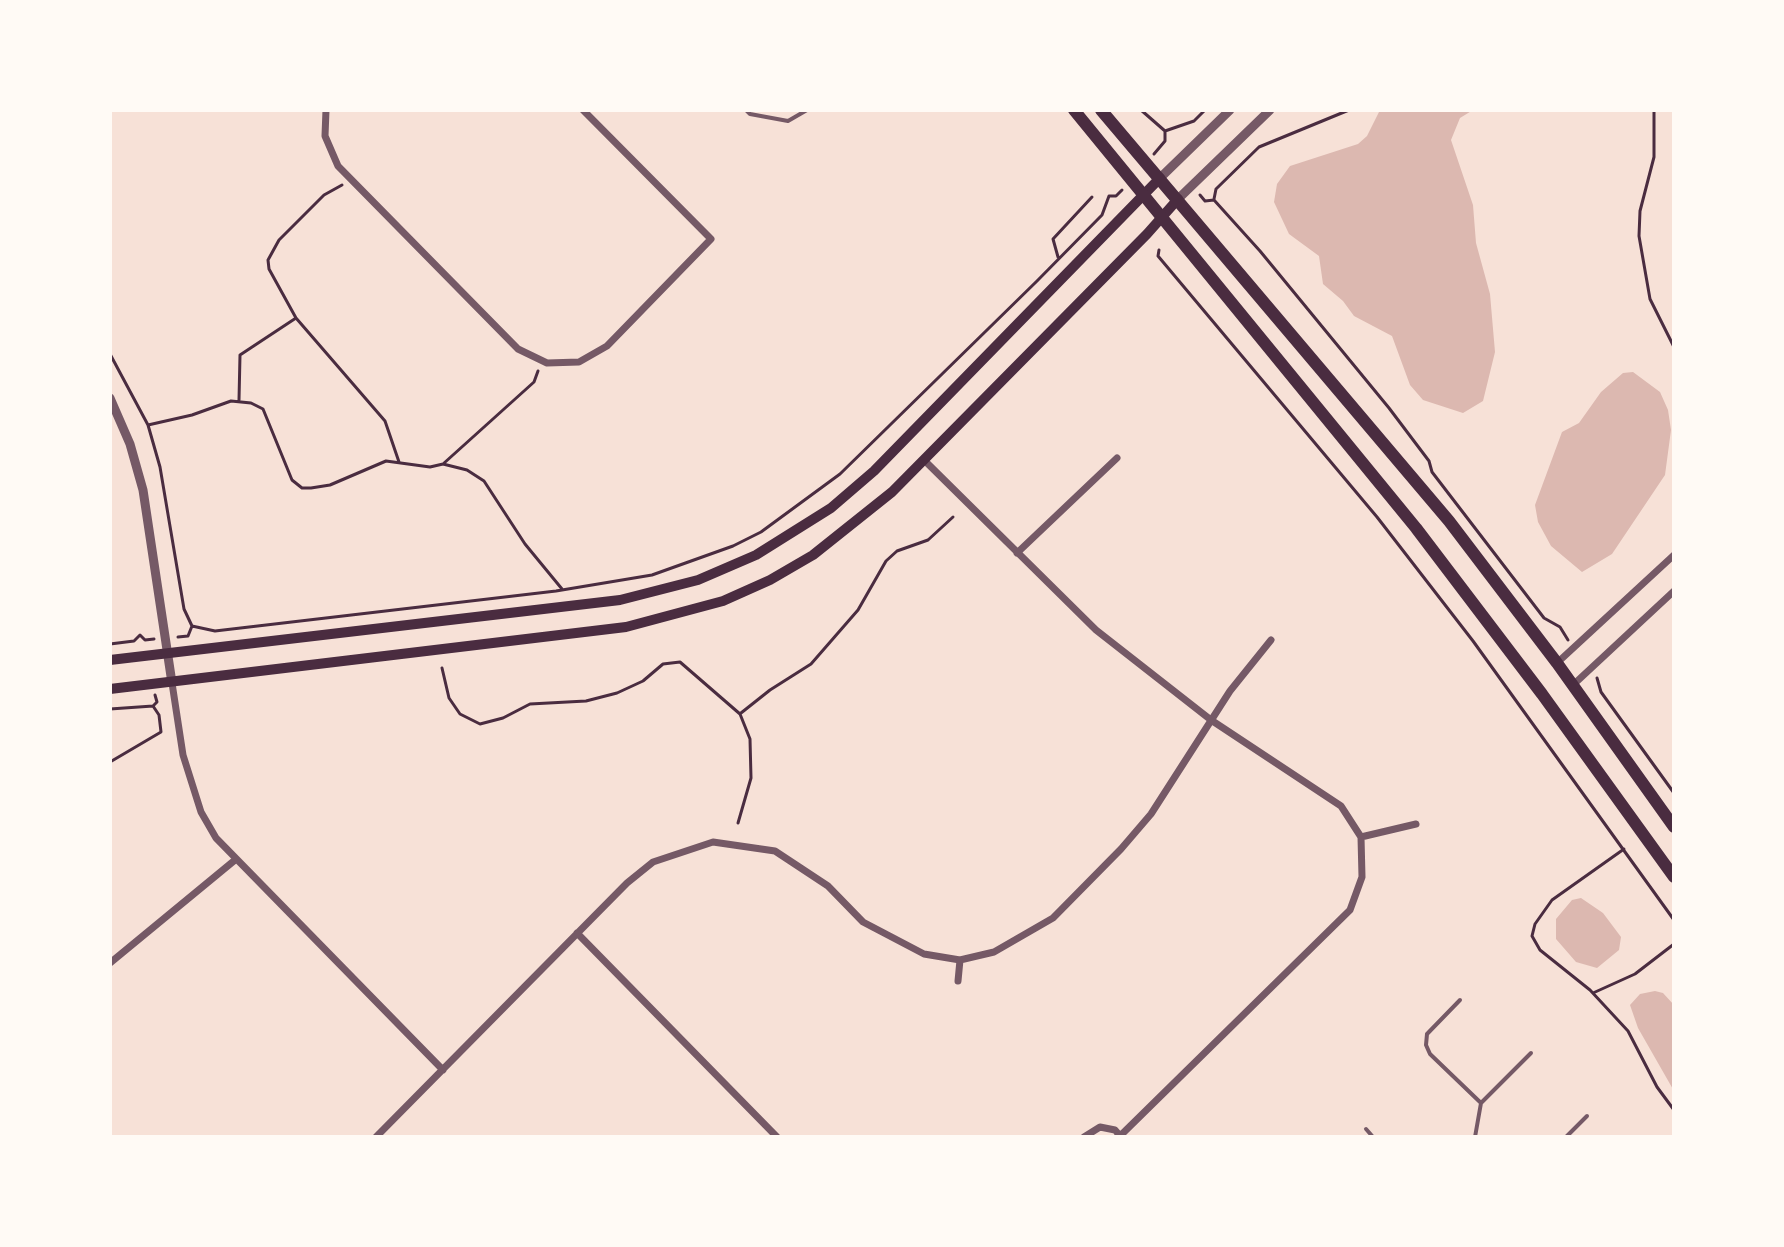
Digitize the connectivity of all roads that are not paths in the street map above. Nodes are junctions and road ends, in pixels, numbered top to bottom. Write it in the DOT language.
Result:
graph roads {
  1 [pos="326,110"];
  2 [pos="583,110"];
  3 [pos="746,110"];
  4 [pos="807,110"];
  5 [pos="1074,110"];
  6 [pos="1101,110"];
  7 [pos="1230,110"];
  8 [pos="1270,110"];
  9 [pos="1160,178"];
  10 [pos="1143,197"];
  11 [pos="1178,199"];
  12 [pos="1160,219"];
  13 [pos="110,398"];
  14 [pos="1117,458"];
  15 [pos="924,460"];
  16 [pos="1017,553"];
  17 [pos="1674,555"];
  18 [pos="1674,591"];
  19 [pos="1271,640"];
  20 [pos="167,654"];
  21 [pos="110,660"];
  22 [pos="1557,663"];
  23 [pos="172,683"];
  24 [pos="1573,685"];
  25 [pos="110,689"];
  26 [pos="1211,720"];
  27 [pos="1416,824"];
  28 [pos="1674,827"];
  29 [pos="1361,837"];
  30 [pos="235,860"];
  31 [pos="1674,877"];
  32 [pos="577,933"];
  33 [pos="960,960"];
  34 [pos="110,963"];
  35 [pos="958,981"];
  36 [pos="1460,1000"];
  37 [pos="1531,1053"];
  38 [pos="443,1070"];
  39 [pos="1481,1103"];
  40 [pos="1587,1116"];
  41 [pos="1366,1129"];
  42 [pos="376,1137"];
  43 [pos="777,1137"];
  44 [pos="1084,1137"];
  45 [pos="1121,1137"];
  46 [pos="1373,1137"];
  47 [pos="1475,1137"];
  48 [pos="1566,1137"];
  1 -- 2 [label="street"];
  3 -- 4 [label="lane"];
  5 -- 10 [label="main road"];
  6 -- 9 [label="main road"];
  7 -- 9 [label="street"];
  8 -- 11 [label="street"];
  9 -- 10 [label="main road"];
  9 -- 11 [label="main road"];
  10 -- 12 [label="main road"];
  10 -- 20 [label="main road"];
  11 -- 12 [label="main road"];
  11 -- 22 [label="main road"];
  12 -- 15 [label="main road"];
  12 -- 31 [label="main road"];
  13 -- 20 [label="street"];
  14 -- 16 [label="street"];
  15 -- 16 [label="street"];
  15 -- 23 [label="main road"];
  16 -- 26 [label="street"];
  17 -- 22 [label="street"];
  18 -- 24 [label="street"];
  19 -- 26 [label="street"];
  20 -- 21 [label="main road"];
  20 -- 23 [label="street"];
  22 -- 24 [label="main road"];
  23 -- 25 [label="main road"];
  23 -- 30 [label="street"];
  24 -- 28 [label="main road"];
  26 -- 29 [label="street"];
  26 -- 33 [label="street"];
  27 -- 29 [label="street"];
  29 -- 45 [label="street"];
  30 -- 34 [label="street"];
  30 -- 38 [label="street"];
  32 -- 33 [label="street"];
  32 -- 38 [label="street"];
  32 -- 43 [label="street"];
  33 -- 35 [label="street"];
  36 -- 39 [label="lane"];
  37 -- 39 [label="lane"];
  38 -- 42 [label="street"];
  39 -- 47 [label="lane"];
  40 -- 48 [label="lane"];
  41 -- 46 [label="lane"];
  44 -- 45 [label="street"];
}
